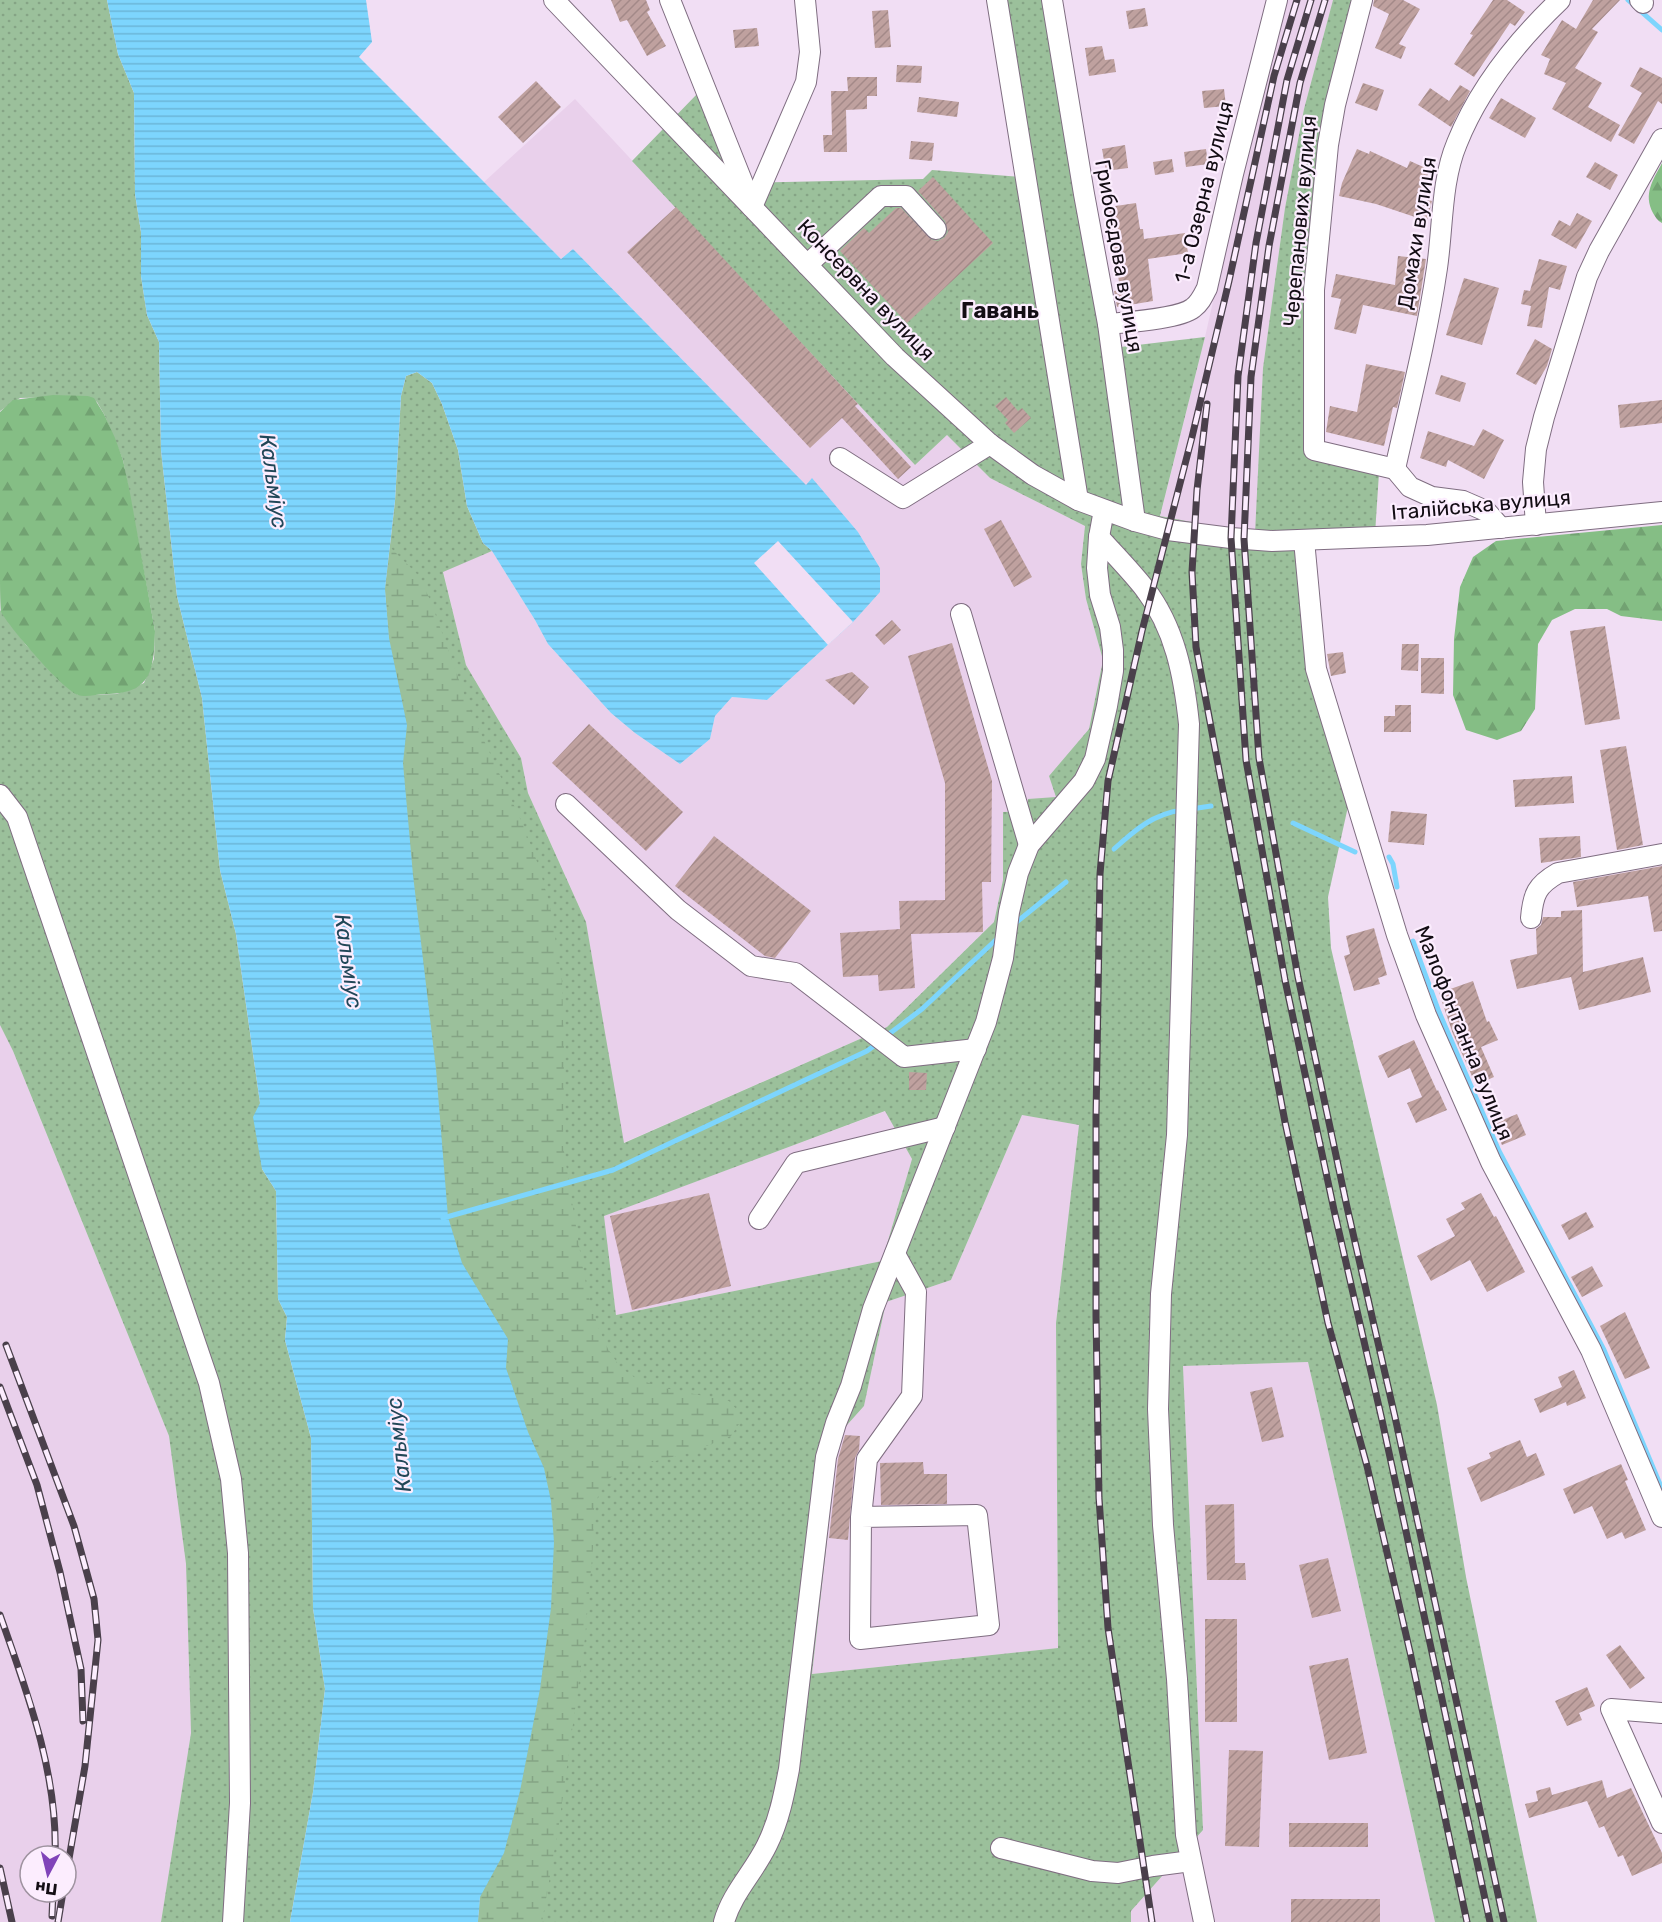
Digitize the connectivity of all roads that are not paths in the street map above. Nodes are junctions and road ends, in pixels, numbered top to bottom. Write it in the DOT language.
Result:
graph roads {
  1 [pos="554,0"];
  2 [pos="670,0"];
  3 [pos="805,0"];
  4 [pos="997,0"];
  5 [pos="1052,0"];
  6 [pos="1277,0"];
  7 [pos="1362,0"];
  8 [pos="1560,0"];
  9 [pos="1662,139"];
  10 [pos="752,207"];
  11 [pos="936,229"];
  12 [pos="807,265"];
  13 [pos="1108,324"];
  14 [pos="990,444"];
  15 [pos="840,458"];
  16 [pos="1395,469"];
  17 [pos="1078,500"];
  18 [pos="1104,510"];
  19 [pos="1662,512"];
  20 [pos="1135,522"];
  21 [pos="1536,525"];
  22 [pos="1501,528"];
  23 [pos="1099,537"];
  24 [pos="1304,540"];
  25 [pos="961,614"];
  26 [pos="0,795"];
  27 [pos="566,804"];
  28 [pos="1029,845"];
  29 [pos="1662,854"];
  30 [pos="1531,918"];
  31 [pos="976,1048"];
  32 [pos="945,1126"];
  33 [pos="759,1219"];
  34 [pos="895,1254"];
  35 [pos="861,1517"];
  36 [pos="1662,1518"];
  37 [pos="1662,1713"];
  38 [pos="1662,1824"];
  39 [pos="1001,1848"];
  40 [pos="1191,1861"];
  41 [pos="233,1922"];
  42 [pos="724,1922"];
  43 [pos="1204,1922"];
  1 -- 10 [label="street"];
  2 -- 10 [label="street, Консервна вулиця"];
  3 -- 10 [label="street"];
  4 -- 17 [label="street"];
  5 -- 13 [label="street, Грибоєдова вулиця"];
  6 -- 13 [label="street, 1-а Озерна вулиця"];
  7 -- 16 [label="street, Черепанових вулиця"];
  8 -- 16 [label="street, Домахи вулиця"];
  9 -- 21 [label="street"];
  10 -- 12 [label="street, Консервна вулиця"];
  11 -- 12 [label="street"];
  12 -- 14 [label="street, Консервна вулиця"];
  13 -- 20 [label="street, Грибоєдова вулиця"];
  14 -- 15 [label="street"];
  14 -- 17 [label="street, Консервна вулиця"];
  16 -- 22 [label="street"];
  17 -- 18 [label="street, Консервна вулиця"];
  18 -- 20 [label="street, Консервна вулиця"];
  18 -- 23 [label="street"];
  19 -- 21 [label="street, Італійська вулиця"];
  20 -- 24 [label="street, Італійська вулиця"];
  21 -- 22 [label="street, Італійська вулиця"];
  22 -- 24 [label="street, Італійська вулиця"];
  23 -- 28 [label="street"];
  23 -- 40 [label="street"];
  24 -- 36 [label="street, Малофонтанна вулиця"];
  25 -- 28 [label="street"];
  26 -- 41 [label="street"];
  27 -- 31 [label="street"];
  28 -- 31 [label="street"];
  29 -- 30 [label="street"];
  31 -- 32 [label="street"];
  32 -- 33 [label="street"];
  32 -- 34 [label="street"];
  34 -- 35 [label="street"];
  34 -- 42 [label="street"];
  35 -- 35 [label="street"];
  37 -- 38 [label="street"];
  39 -- 40 [label="street"];
  40 -- 43 [label="street"];
}
